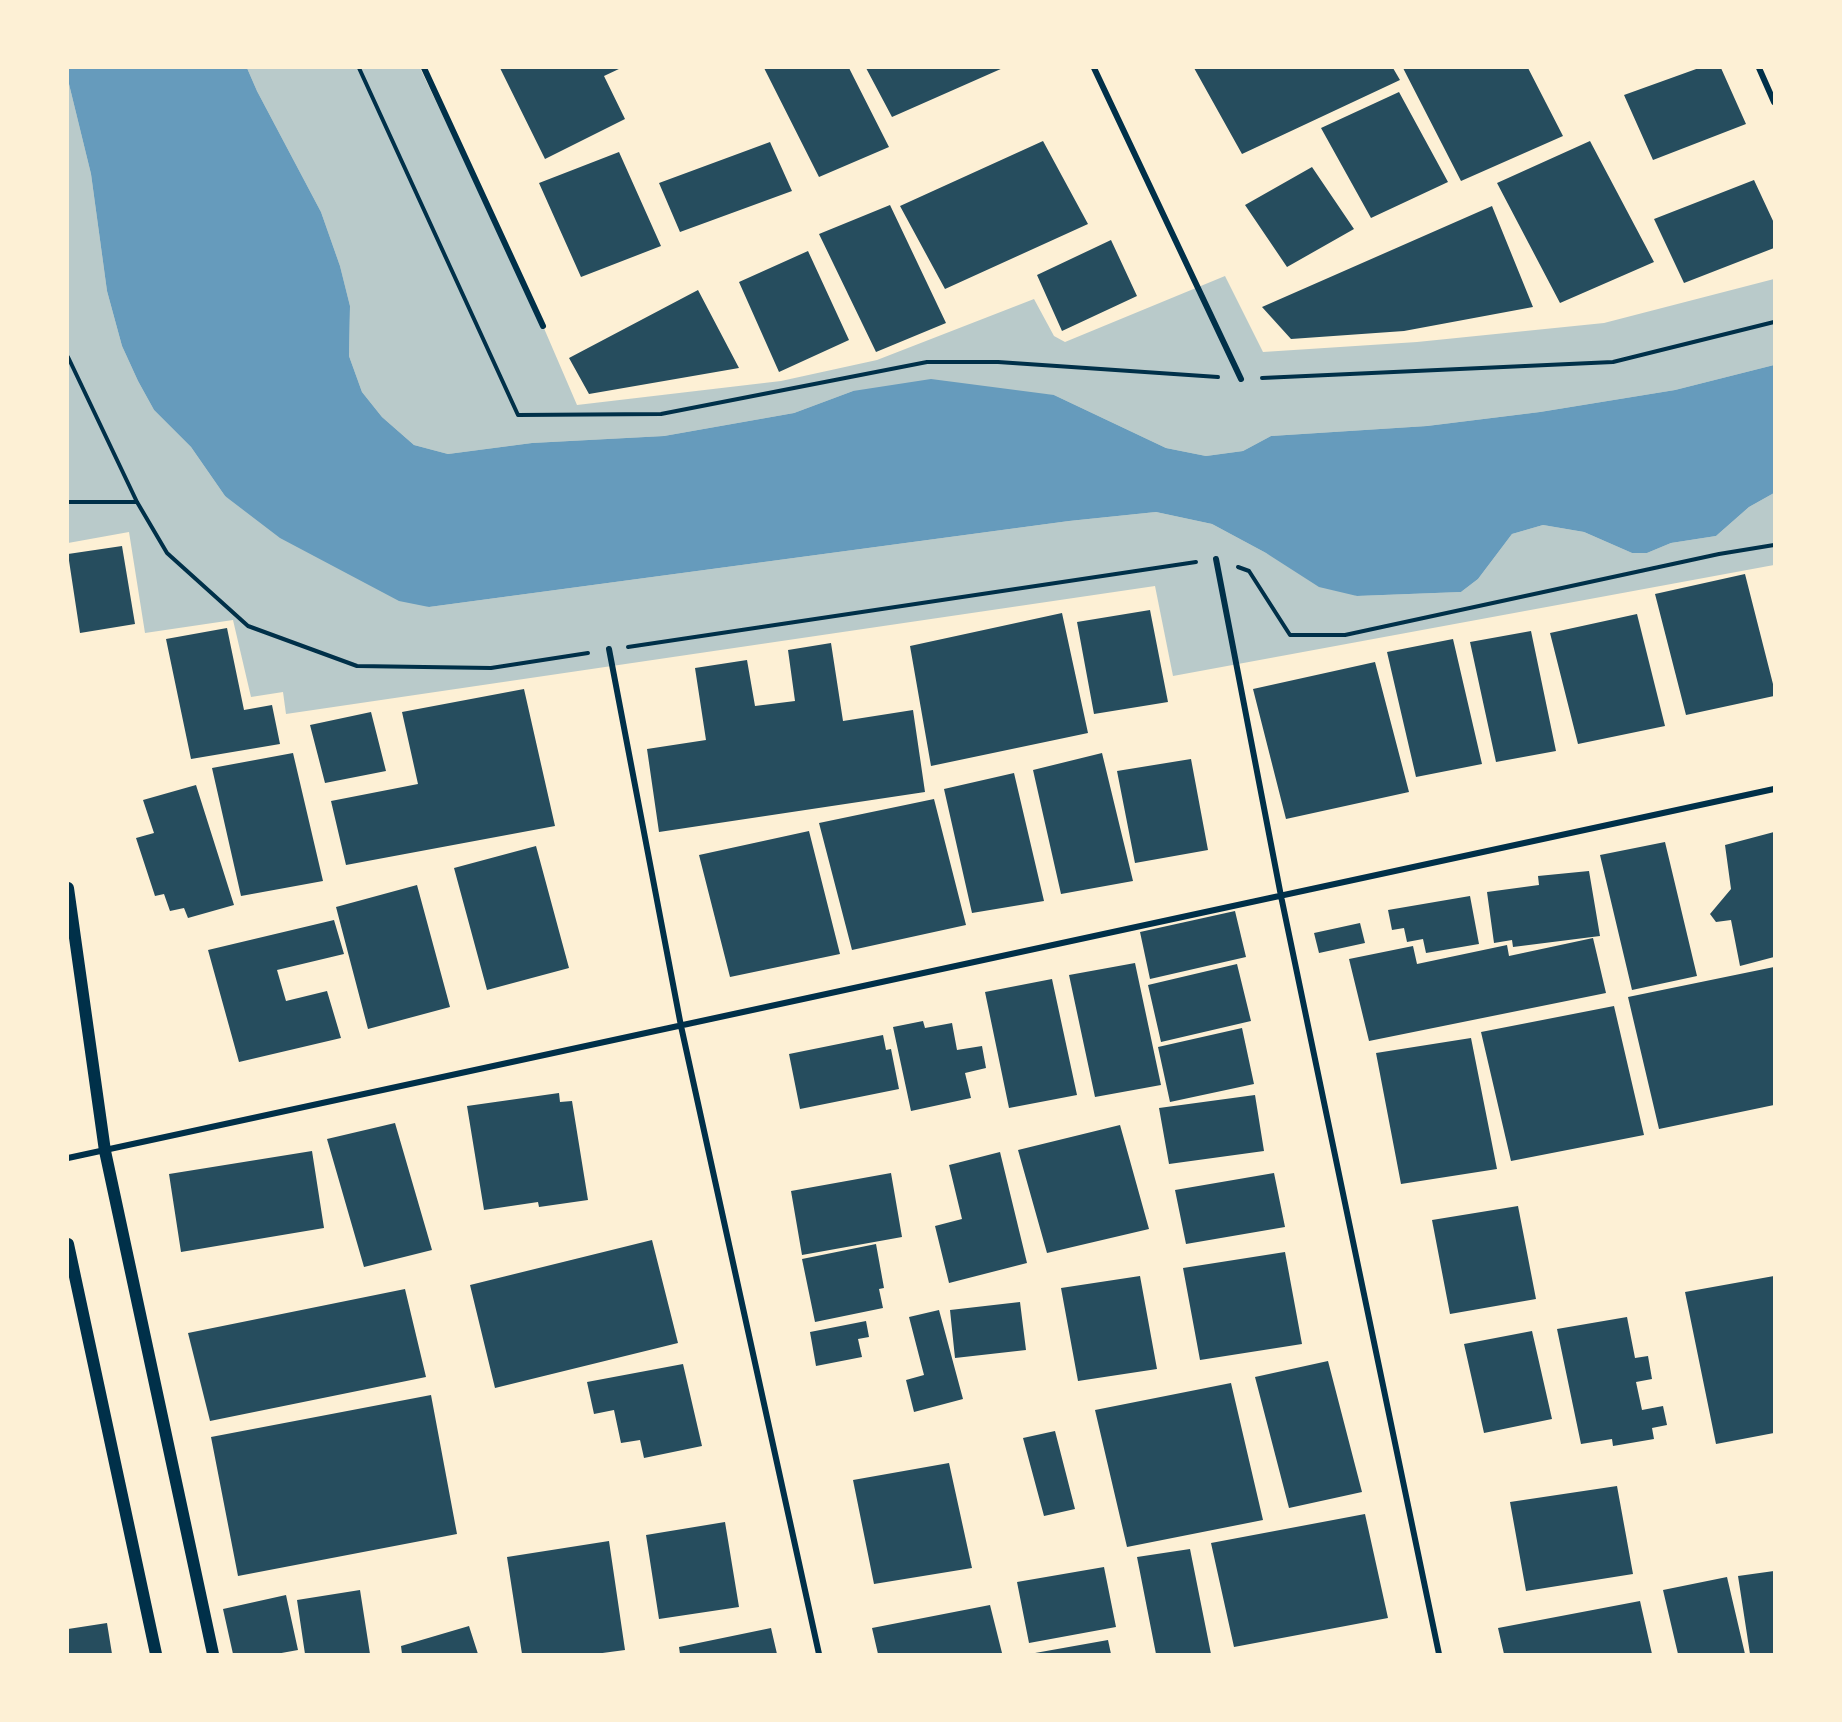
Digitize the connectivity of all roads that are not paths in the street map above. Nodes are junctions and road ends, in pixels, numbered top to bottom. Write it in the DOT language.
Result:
graph roads {
  1 [pos="424,68"];
  2 [pos="1094,68"];
  3 [pos="1759,68"];
  4 [pos="1774,102"];
  5 [pos="543,326"];
  6 [pos="1241,379"];
  7 [pos="1216,559"];
  8 [pos="609,649"];
  9 [pos="1774,789"];
  10 [pos="68,888"];
  11 [pos="1281,896"];
  12 [pos="681,1026"];
  13 [pos="105,1151"];
  14 [pos="68,1158"];
  15 [pos="68,1244"];
  16 [pos="156,1654"];
  17 [pos="213,1654"];
  18 [pos="819,1654"];
  19 [pos="1439,1654"];
  1 -- 5 [label="street"];
  2 -- 6 [label="street"];
  3 -- 4 [label="street"];
  7 -- 11 [label="street"];
  8 -- 12 [label="street"];
  9 -- 11 [label="street"];
  10 -- 13 [label="main road"];
  11 -- 12 [label="street"];
  11 -- 19 [label="street"];
  12 -- 13 [label="street"];
  12 -- 18 [label="street"];
  13 -- 14 [label="street"];
  13 -- 17 [label="main road"];
  15 -- 16 [label="main road"];
}
